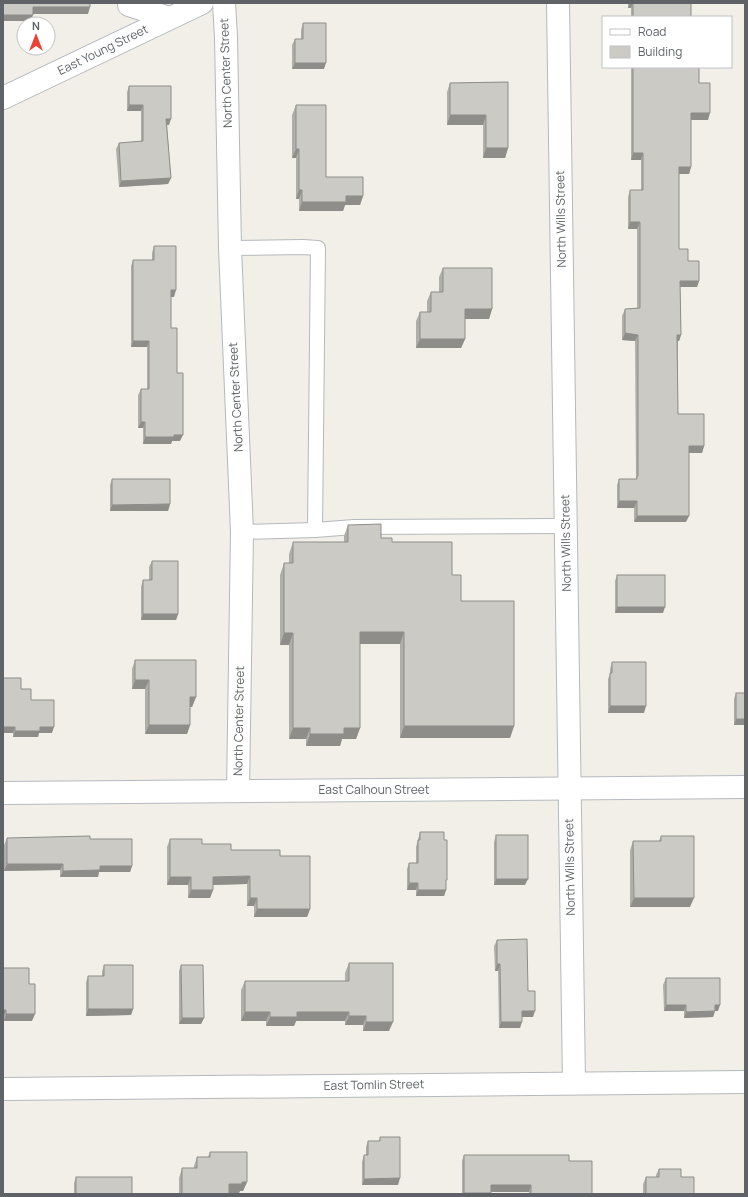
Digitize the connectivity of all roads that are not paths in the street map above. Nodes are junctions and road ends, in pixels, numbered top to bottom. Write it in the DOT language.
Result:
graph roads {
  1 [pos="129,3"];
  2 [pos="202,3"];
  3 [pos="224,3"];
  4 [pos="558,3"];
  5 [pos="169,18"];
  6 [pos="3,98"];
  7 [pos="230,248"];
  8 [pos="566,526"];
  9 [pos="315,530"];
  10 [pos="242,532"];
  11 [pos="745,787"];
  12 [pos="569,788"];
  13 [pos="238,791"];
  14 [pos="3,793"];
  15 [pos="745,1082"];
  16 [pos="574,1083"];
  17 [pos="3,1089"];
  1 -- 5 [label="street"];
  2 -- 5 [label="street, East Young Street"];
  3 -- 7 [label="street, North Center Street"];
  4 -- 8 [label="street, North Wills Street"];
  5 -- 6 [label="street, East Young Street"];
  7 -- 9 [label="lane"];
  7 -- 10 [label="street, North Center Street"];
  8 -- 9 [label="lane"];
  8 -- 12 [label="street, North Wills Street"];
  9 -- 10 [label="lane"];
  10 -- 13 [label="street, North Center Street"];
  11 -- 12 [label="street, East Calhoun Street"];
  12 -- 13 [label="street, East Calhoun Street"];
  12 -- 16 [label="street, North Wills Street"];
  13 -- 14 [label="street, East Calhoun Street"];
  15 -- 16 [label="street, East Tomlin Street"];
  16 -- 17 [label="street, East Tomlin Street"];
}
